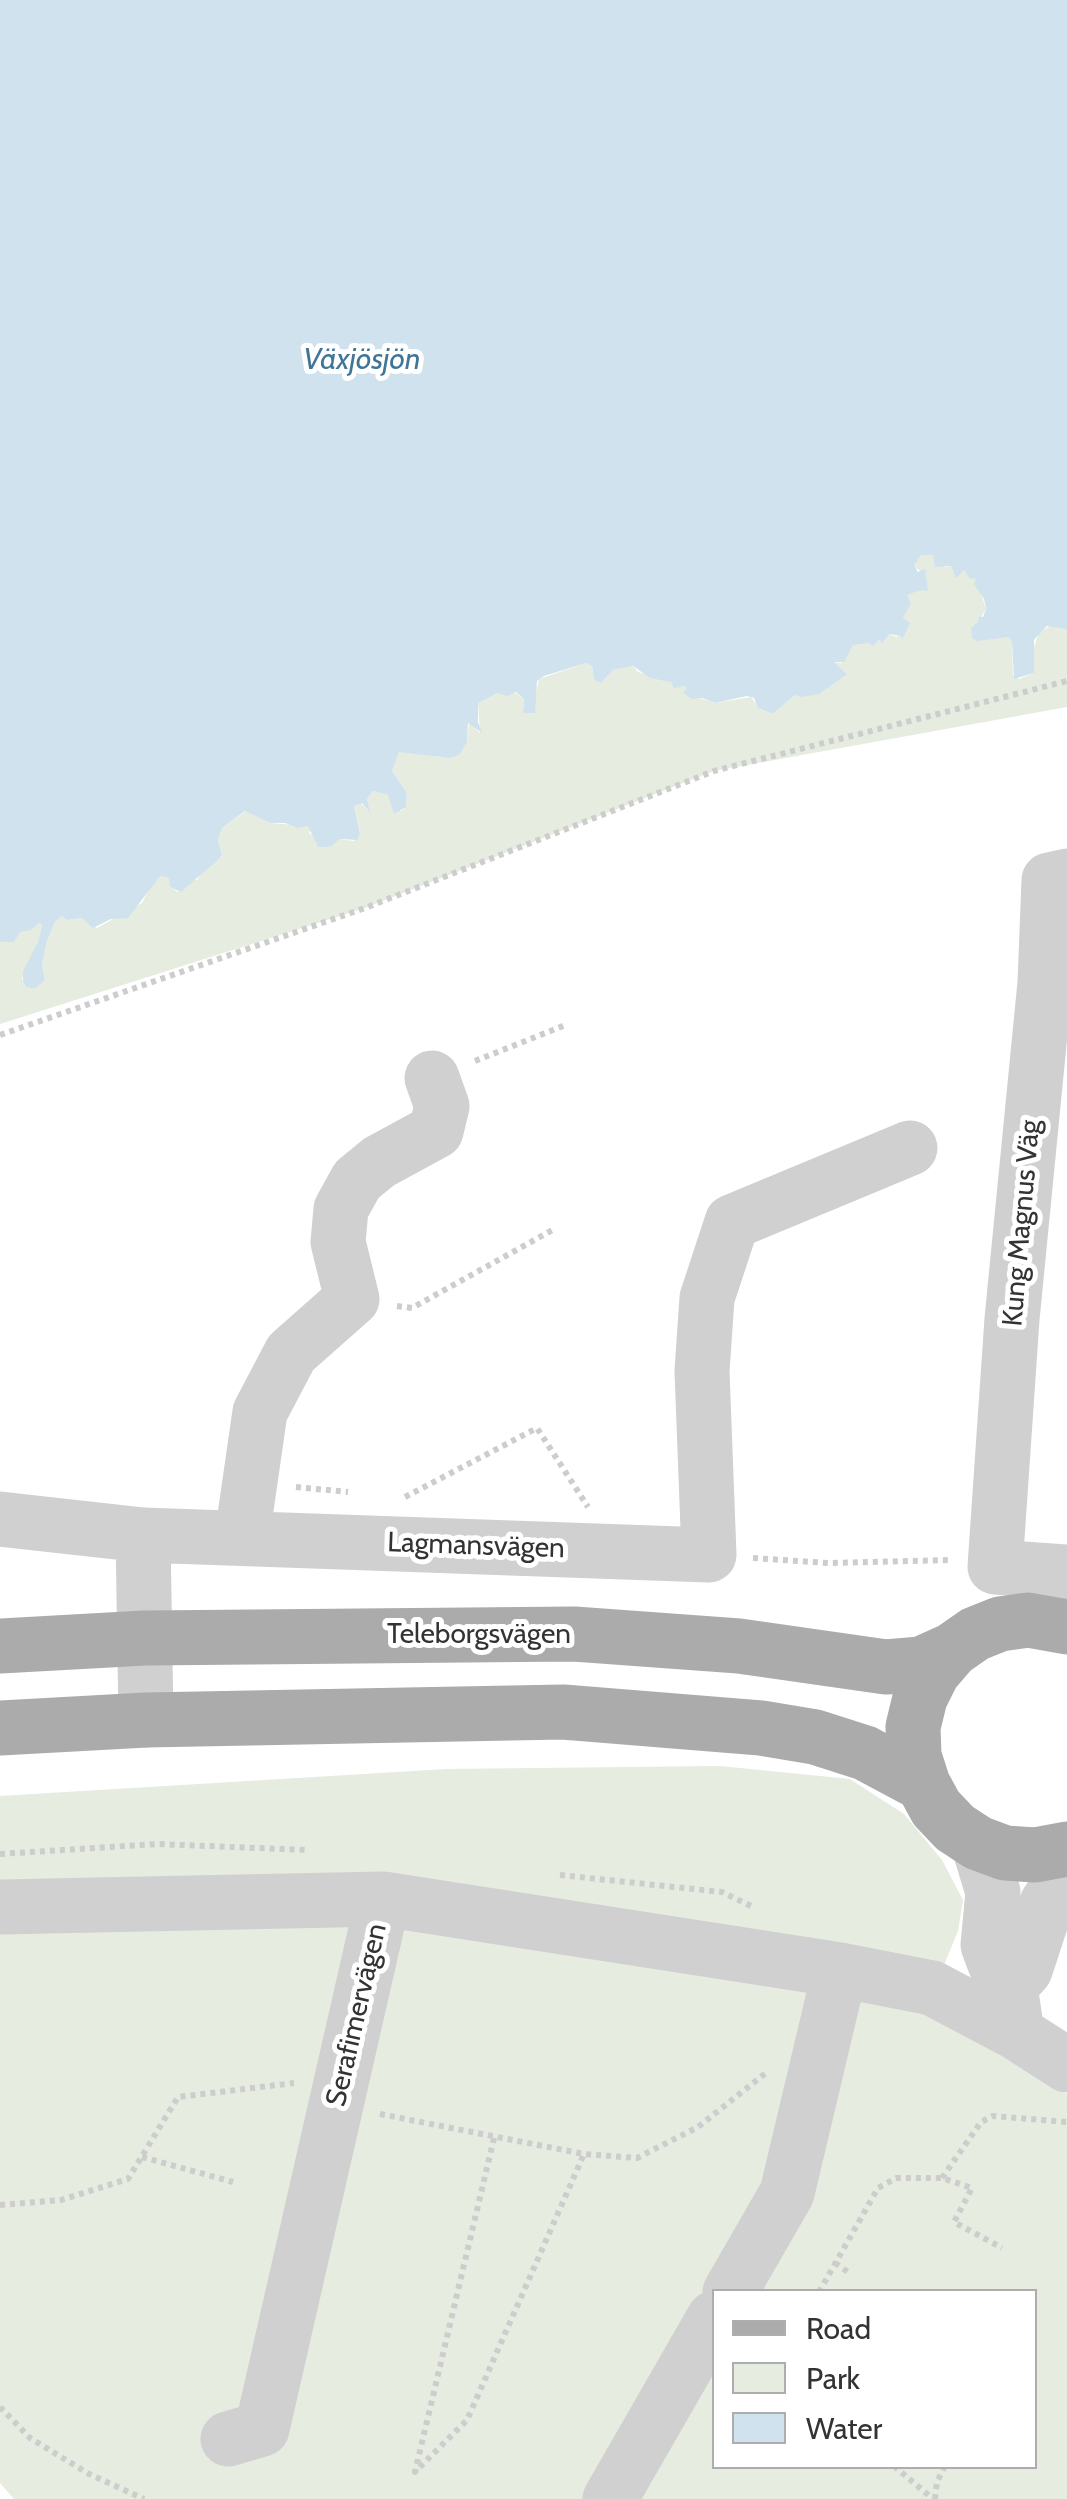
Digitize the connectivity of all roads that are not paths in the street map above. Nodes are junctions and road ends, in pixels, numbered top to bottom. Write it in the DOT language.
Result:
graph roads {
  1 [pos="1058,878"];
  2 [pos="432,1078"];
  3 [pos="1050,1104"];
  4 [pos="910,1148"];
  5 [pos="0,1519"];
  6 [pos="143,1535"];
  7 [pos="242,1537"];
  8 [pos="1067,1572"];
  9 [pos="1067,1627"];
  10 [pos="144,1638"];
  11 [pos="0,1646"];
  12 [pos="952,1650"];
  13 [pos="146,1720"];
  14 [pos="0,1728"];
  15 [pos="923,1784"];
  16 [pos="978,1843"];
  17 [pos="1067,1849"];
  18 [pos="1067,1873"];
  19 [pos="383,1899"];
  20 [pos="0,1908"];
  21 [pos="840,1970"];
  22 [pos="1013,2009"];
  23 [pos="1067,2065"];
  24 [pos="732,2289"];
  25 [pos="712,2321"];
  26 [pos="228,2439"];
  27 [pos="610,2499"];
  1 -- 3 [label="street, Kung Magnus Väg"];
  2 -- 7 [label="street"];
  3 -- 8 [label="street, Kung Magnus Väg"];
  4 -- 7 [label="street, Lagmansvägen"];
  5 -- 6 [label="street, Lagmansvägen"];
  6 -- 7 [label="street, Lagmansvägen"];
  6 -- 10 [label="street"];
  9 -- 12 [label="main road, Teleborgsvägen"];
  10 -- 11 [label="main road, Teleborgsvägen"];
  10 -- 12 [label="main road, Teleborgsvägen"];
  10 -- 13 [label="street"];
  12 -- 15 [label="main road"];
  13 -- 14 [label="main road"];
  13 -- 15 [label="main road"];
  15 -- 16 [label="main road"];
  16 -- 17 [label="main road"];
  16 -- 22 [label="street"];
  18 -- 22 [label="street"];
  19 -- 20 [label="street"];
  19 -- 21 [label="street, Serafimervägen"];
  19 -- 26 [label="street, Serafimervägen"];
  21 -- 22 [label="street, Serafimervägen"];
  21 -- 24 [label="street"];
  22 -- 23 [label="street, Serafimervägen"];
  25 -- 27 [label="street"];
}
